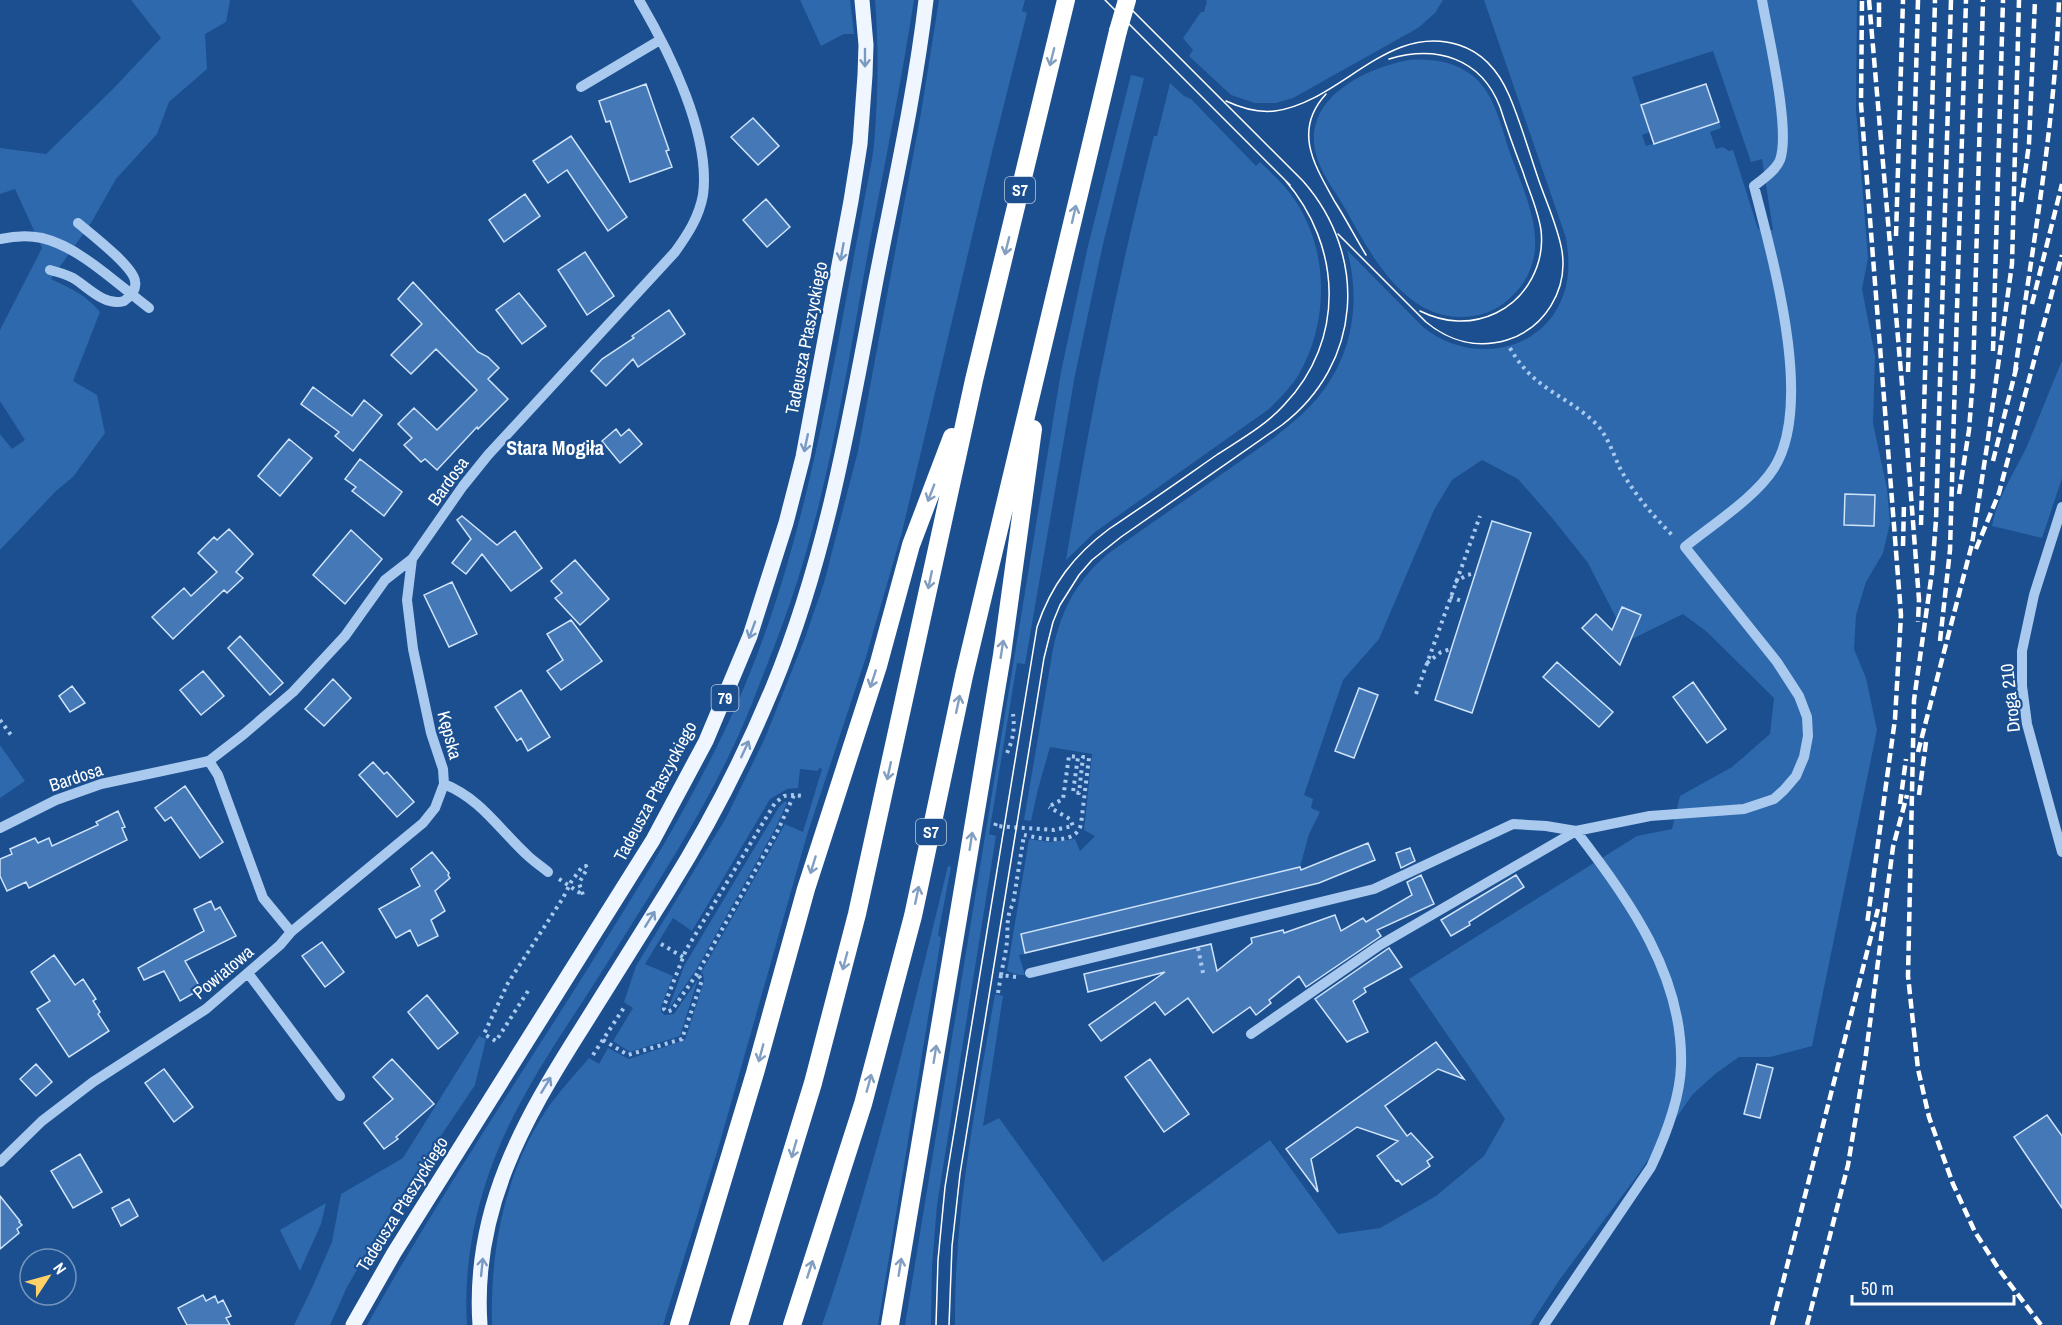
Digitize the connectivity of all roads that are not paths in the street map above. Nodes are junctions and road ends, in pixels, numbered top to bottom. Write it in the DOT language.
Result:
graph roads {
  1 [pos="639,0"];
  2 [pos="862,0"];
  3 [pos="926,0"];
  4 [pos="1066,0"];
  5 [pos="1127,0"];
  6 [pos="1762,0"];
  7 [pos="660,40"];
  8 [pos="581,87"];
  9 [pos="78,223"];
  10 [pos="0,238"];
  11 [pos="50,270"];
  12 [pos="131,295"];
  13 [pos="149,308"];
  14 [pos="1046,332"];
  15 [pos="974,380"];
  16 [pos="2062,507"];
  17 [pos="412,559"];
  18 [pos="209,761"];
  19 [pos="444,784"];
  20 [pos="0,828"];
  21 [pos="1576,831"];
  22 [pos="2062,852"];
  23 [pos="548,872"];
  24 [pos="291,932"];
  25 [pos="248,973"];
  26 [pos="1030,974"];
  27 [pos="1251,1034"];
  28 [pos="340,1096"];
  29 [pos="0,1162"];
  30 [pos="353,1325"];
  31 [pos="480,1325"];
  32 [pos="679,1325"];
  33 [pos="740,1325"];
  34 [pos="792,1325"];
  35 [pos="890,1325"];
  36 [pos="1544,1325"];
  1 -- 7 [label="street, Bardosa"];
  2 -- 30 [label="main road, Tadeusza Ptaszyckiego / 79, one-way"];
  31 -- 3 [label="main road, 79, one-way"];
  4 -- 15 [label="highway, S7, one-way"];
  14 -- 5 [label="highway, S7, one-way, bridge"];
  6 -- 21 [label="street"];
  7 -- 8 [label="street"];
  7 -- 17 [label="street, Bardosa"];
  9 -- 12 [label="street"];
  10 -- 12 [label="street"];
  11 -- 12 [label="street"];
  12 -- 13 [label="street"];
  34 -- 14 [label="highway, S7, one-way"];
  35 -- 14 [label="highway, one-way"];
  15 -- 32 [label="highway, one-way"];
  15 -- 33 [label="highway, S7, one-way"];
  16 -- 22 [label="street, Droga 210"];
  17 -- 18 [label="street, Bardosa"];
  17 -- 19 [label="street, Kępska"];
  18 -- 20 [label="street, Bardosa"];
  18 -- 24 [label="street"];
  19 -- 23 [label="street, Kępska"];
  19 -- 24 [label="street, Powiatowa"];
  21 -- 26 [label="street"];
  21 -- 27 [label="street"];
  21 -- 36 [label="street"];
  24 -- 25 [label="street, Powiatowa"];
  25 -- 28 [label="street"];
  25 -- 29 [label="street, Powiatowa"];
}
